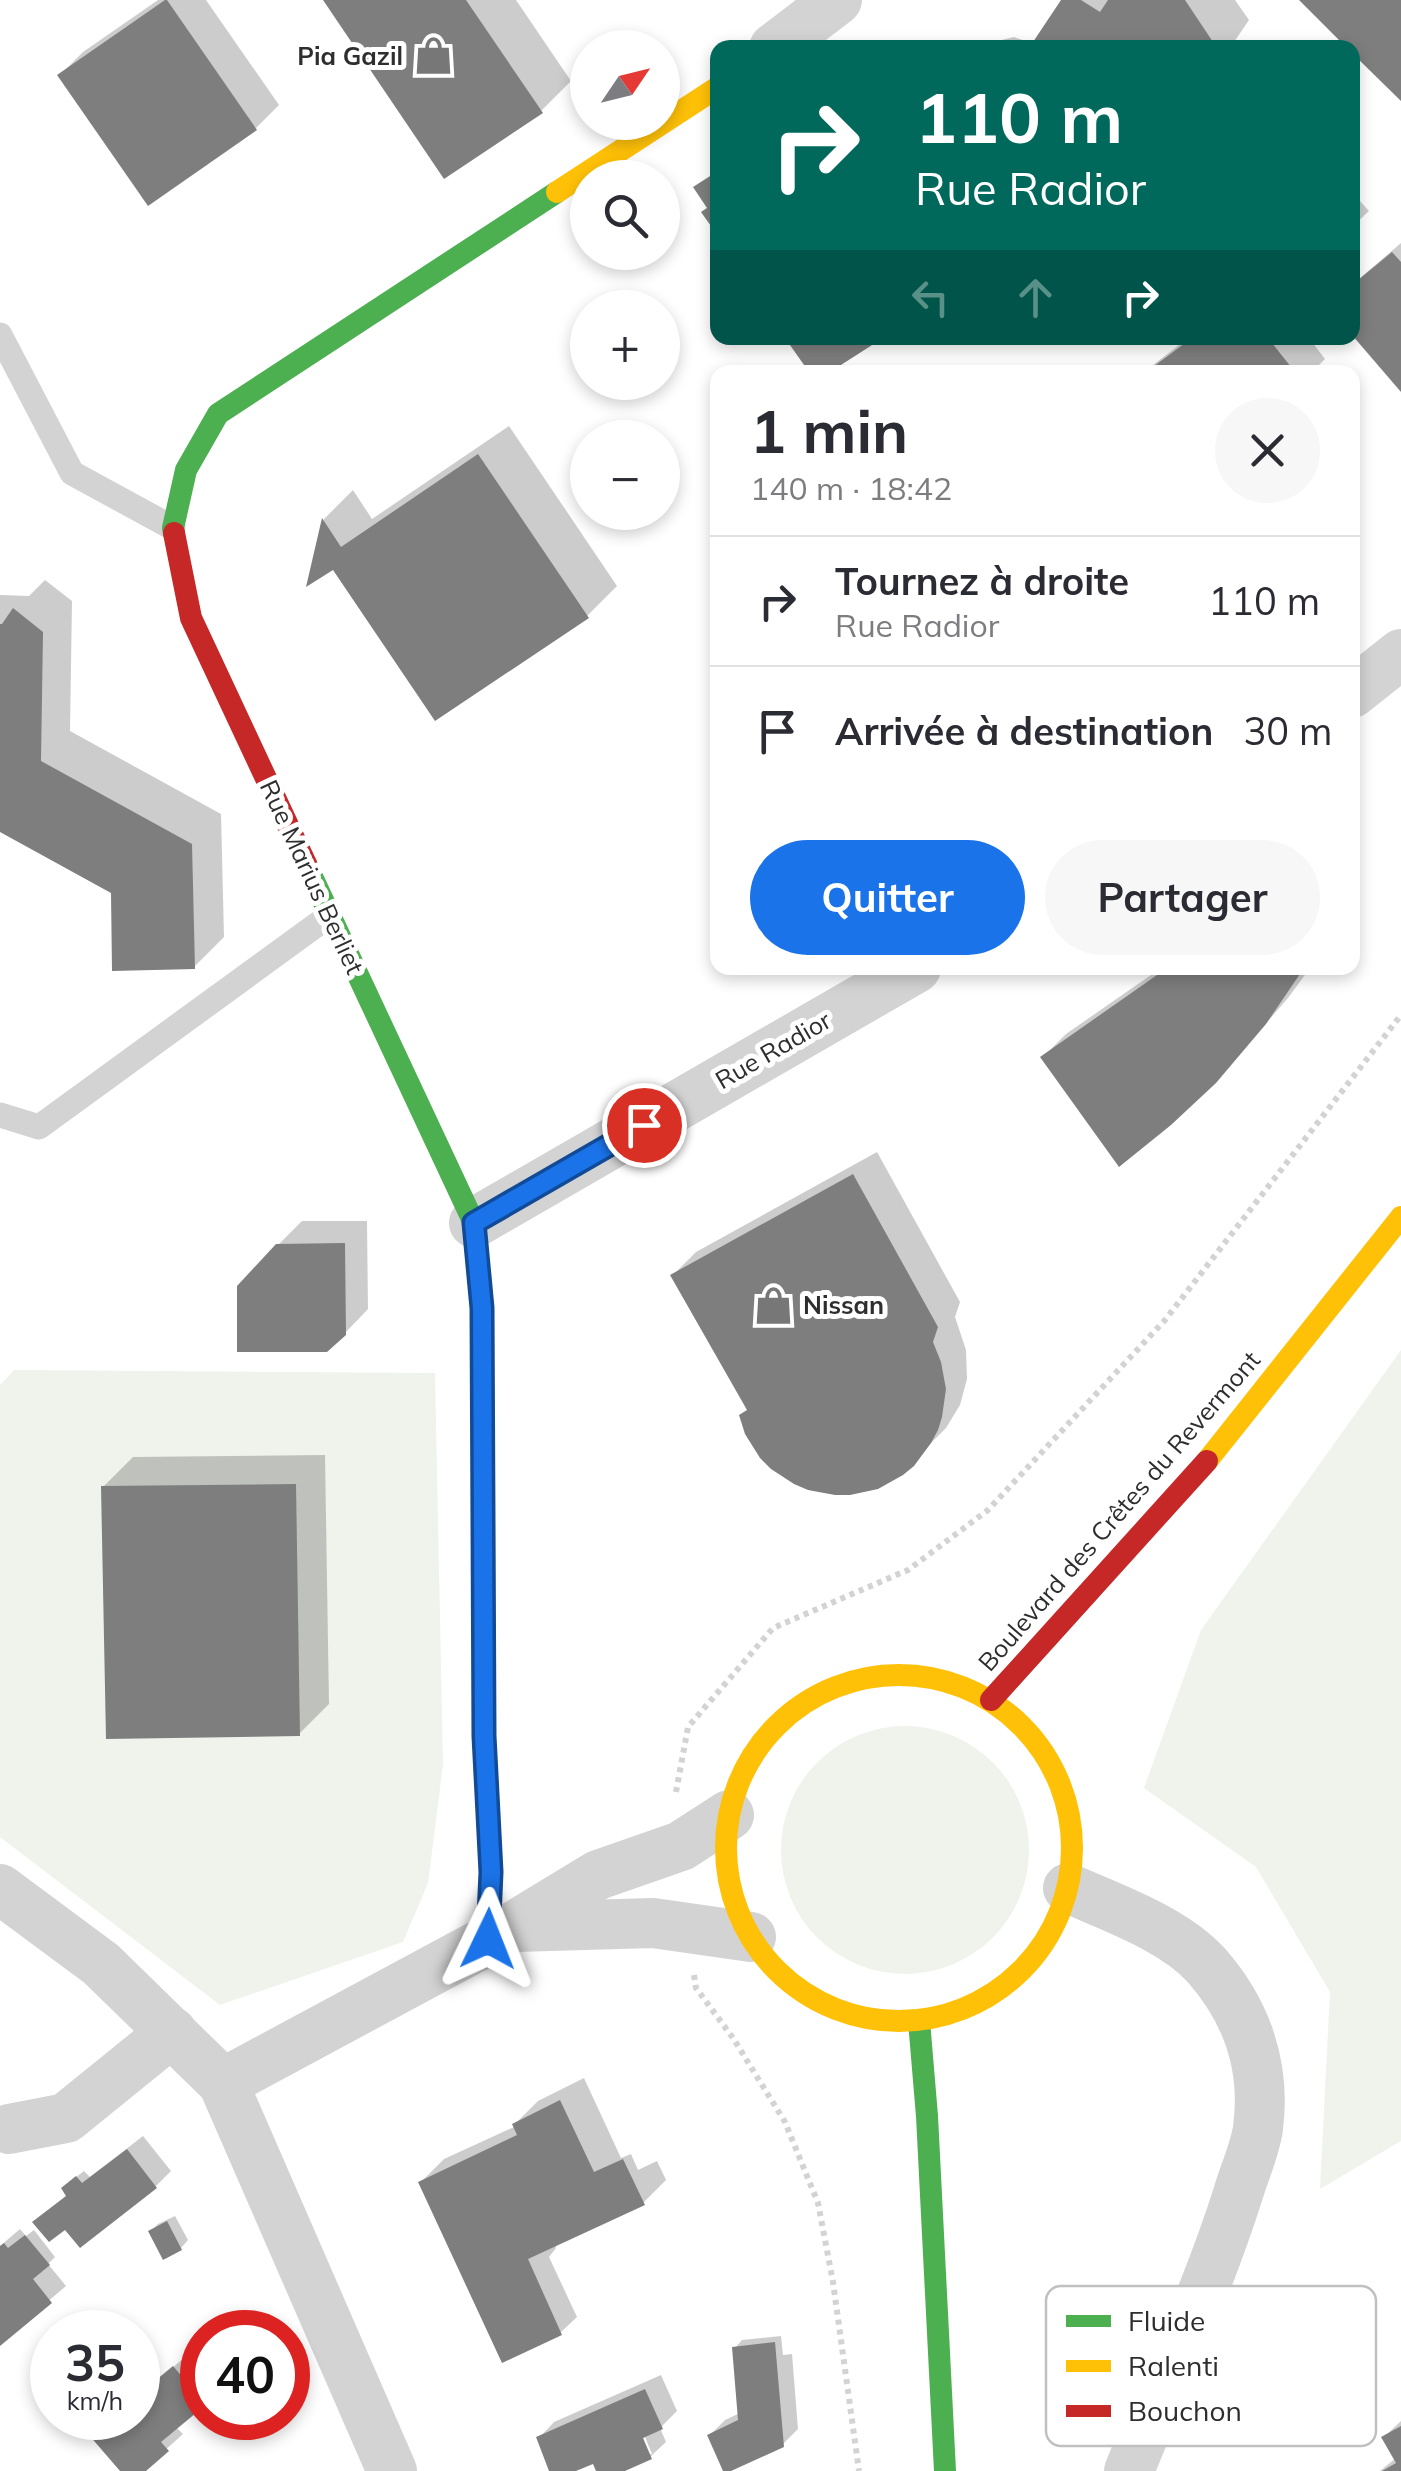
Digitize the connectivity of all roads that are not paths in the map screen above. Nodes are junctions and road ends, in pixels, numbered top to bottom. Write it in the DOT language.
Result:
graph roads {
  1 [pos="838,0"];
  2 [pos="785,40"];
  3 [pos="710,92"];
  4 [pos="0,335"];
  5 [pos="174,528"];
  6 [pos="1401,654"];
  7 [pos="1360,687"];
  8 [pos="330,915"];
  9 [pos="904,975"];
  10 [pos="0,1115"];
  11 [pos="1401,1218"];
  12 [pos="474,1223"];
  13 [pos="991,1700"];
  14 [pos="728,1815"];
  15 [pos="1068,1888"];
  16 [pos="0,1889"];
  17 [pos="500,1934"];
  18 [pos="750,1937"];
  19 [pos="919,2021"];
  20 [pos="172,2032"];
  21 [pos="222,2083"];
  22 [pos="9,2129"];
  23 [pos="1204,2286"];
  24 [pos="1140,2446"];
  25 [pos="392,2471"];
  26 [pos="946,2471"];
  27 [pos="1130,2471"];
  1 -- 2 [label="street"];
  3 -- 5 [label="street, Rue Marius Berliet"];
  4 -- 5 [label="lane"];
  5 -- 8 [label="street, Rue Marius Berliet"];
  6 -- 7 [label="street"];
  8 -- 10 [label="lane"];
  8 -- 12 [label="street, Rue Marius Berliet"];
  9 -- 12 [label="street, Rue Radior"];
  11 -- 13 [label="street, Boulevard des Crêtes du Revermont"];
  12 -- 17 [label="street, Rue Marius Berliet"];
  13 -- 14 [label="street"];
  13 -- 15 [label="street"];
  14 -- 17 [label="street"];
  14 -- 18 [label="street"];
  15 -- 19 [label="street"];
  15 -- 23 [label="street"];
  16 -- 20 [label="street"];
  17 -- 18 [label="street"];
  17 -- 21 [label="street"];
  18 -- 19 [label="street"];
  19 -- 26 [label="street"];
  20 -- 21 [label="street"];
  20 -- 22 [label="street"];
  21 -- 25 [label="street"];
  24 -- 27 [label="street"];
}
